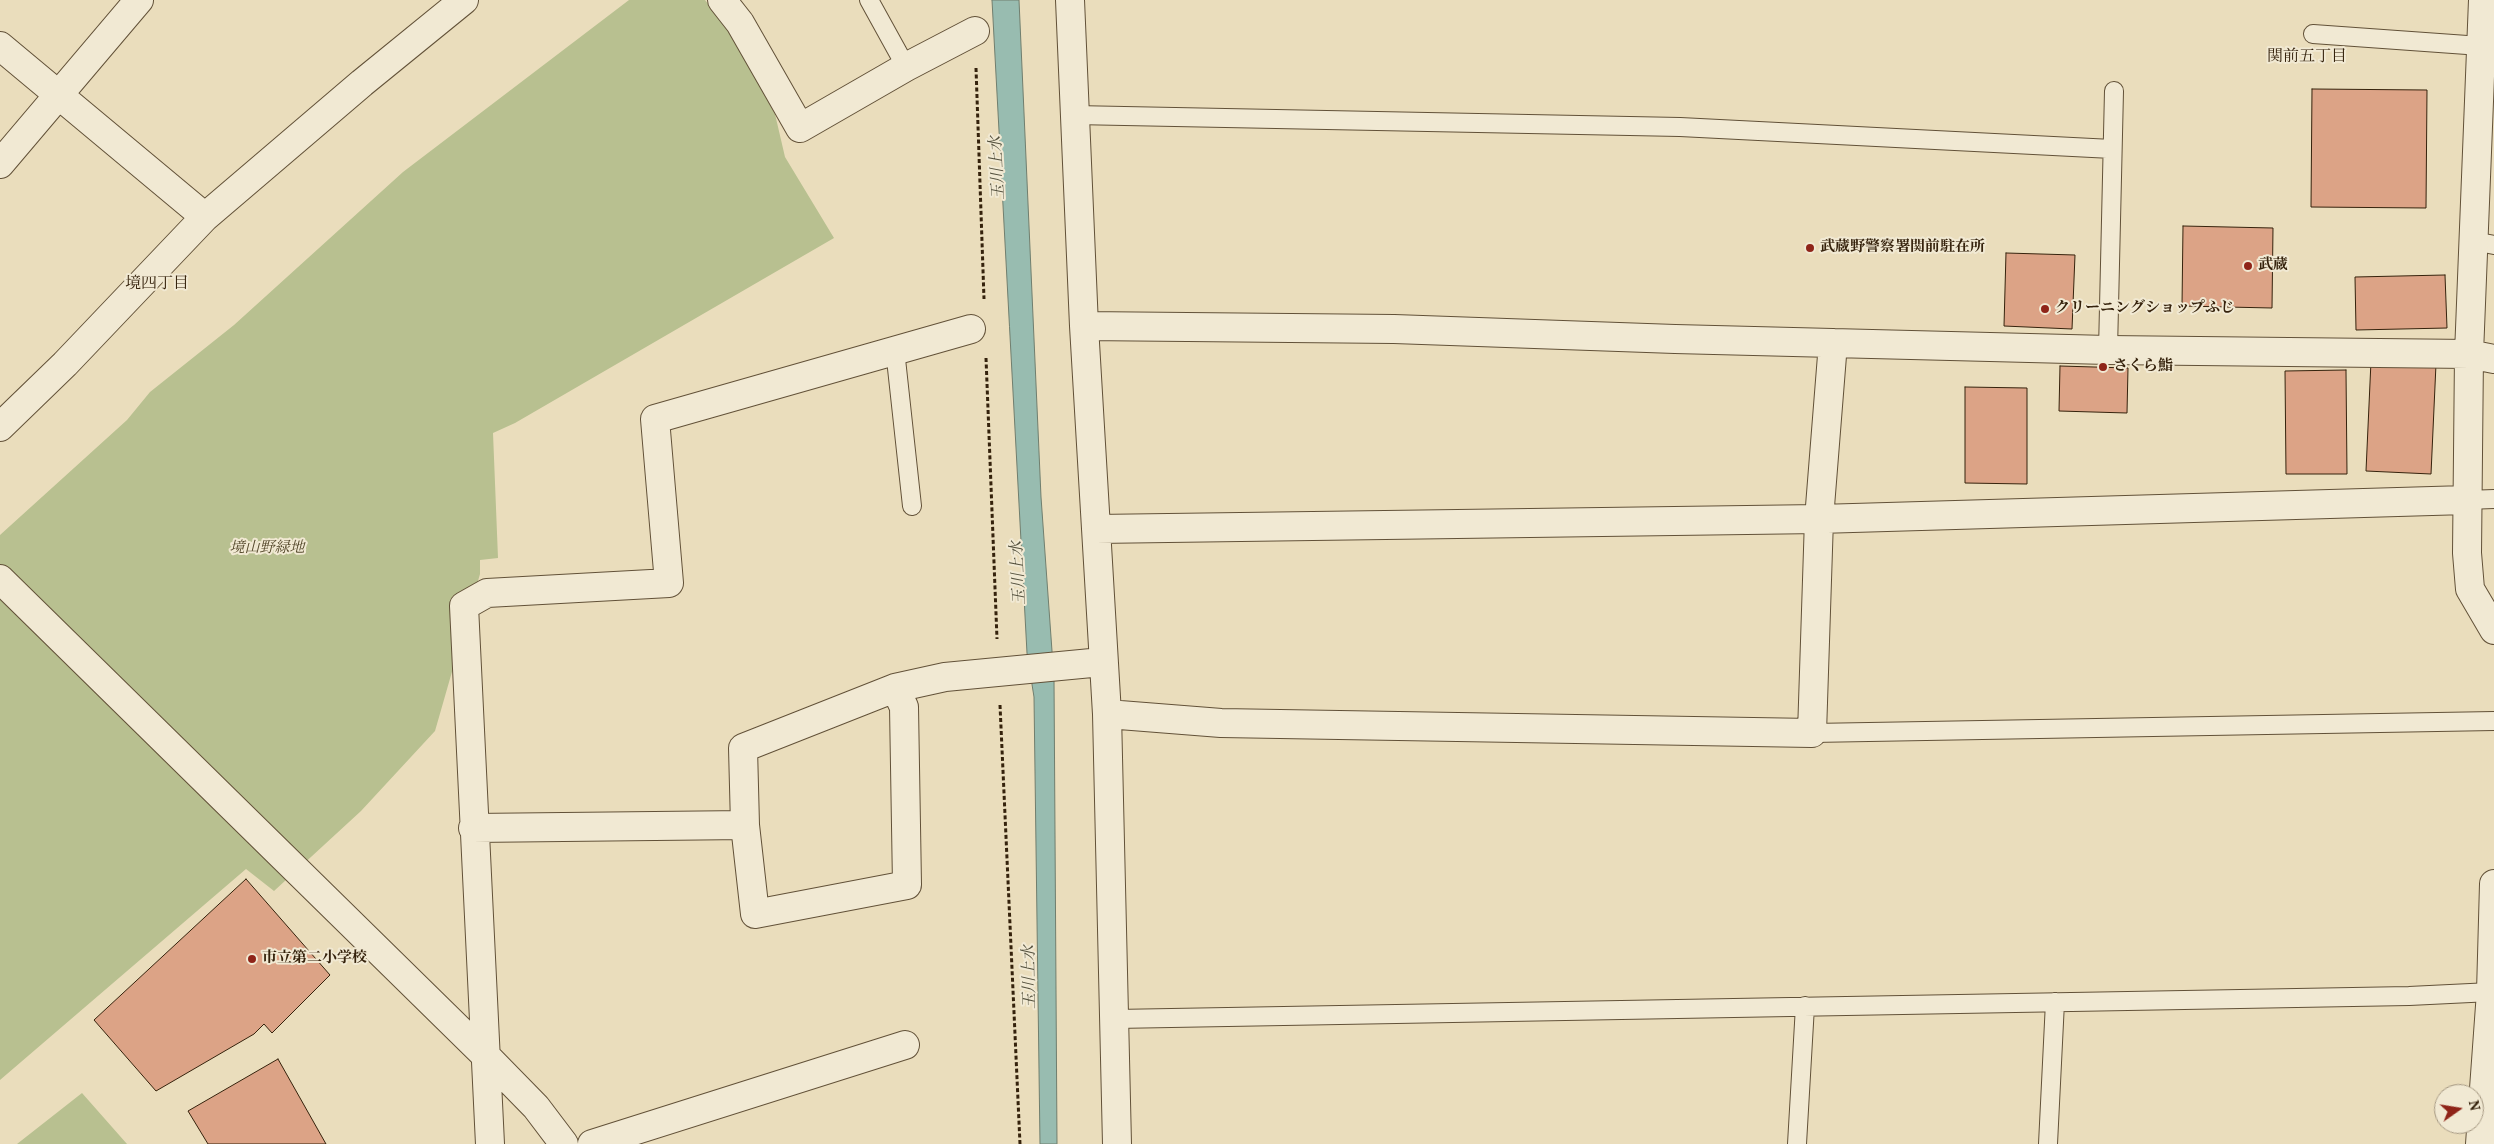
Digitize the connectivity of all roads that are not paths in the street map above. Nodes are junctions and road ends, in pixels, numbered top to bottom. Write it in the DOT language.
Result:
graph roads {
  1 [pos="139,0"];
  2 [pos="464,0"];
  3 [pos="722,0"];
  4 [pos="869,0"];
  5 [pos="1070,0"];
  6 [pos="2483,0"];
  7 [pos="975,31"];
  8 [pos="2313,34"];
  9 [pos="0,46"];
  10 [pos="2481,46"];
  11 [pos="906,67"];
  12 [pos="2114,91"];
  13 [pos="58,94"];
  14 [pos="1074,115"];
  15 [pos="2112,149"];
  16 [pos="0,164"];
  17 [pos="205,217"];
  18 [pos="2484,243"];
  19 [pos="978,318"];
  20 [pos="1084,326"];
  21 [pos="1833,343"];
  22 [pos="895,350"];
  23 [pos="2108,350"];
  24 [pos="2481,357"];
  25 [pos="0,427"];
  26 [pos="2494,499"];
  27 [pos="2466,500"];
  28 [pos="912,506"];
  29 [pos="1819,519"];
  30 [pos="1096,529"];
  31 [pos="0,579"];
  32 [pos="2494,630"];
  33 [pos="1102,662"];
  34 [pos="895,688"];
  35 [pos="1107,714"];
  36 [pos="2494,721"];
  37 [pos="1812,734"];
  38 [pos="745,825"];
  39 [pos="473,828"];
  40 [pos="2494,884"];
  41 [pos="2491,992"];
  42 [pos="2055,1002"];
  43 [pos="1805,1006"];
  44 [pos="1115,1019"];
  45 [pos="905,1045"];
  46 [pos="488,1058"];
  47 [pos="490,1144"];
  48 [pos="564,1144"];
  49 [pos="592,1144"];
  50 [pos="1117,1144"];
  51 [pos="1797,1144"];
  52 [pos="2048,1144"];
  53 [pos="2480,1144"];
  1 -- 13 [label="street"];
  2 -- 17 [label="street"];
  3 -- 11 [label="street"];
  4 -- 11 [label="lane"];
  5 -- 14 [label="street"];
  6 -- 10 [label="street"];
  7 -- 11 [label="street"];
  8 -- 10 [label="lane"];
  9 -- 13 [label="street"];
  10 -- 18 [label="street"];
  12 -- 15 [label="lane"];
  13 -- 16 [label="street"];
  13 -- 17 [label="street"];
  14 -- 15 [label="lane"];
  14 -- 20 [label="street"];
  15 -- 23 [label="lane"];
  17 -- 25 [label="street"];
  18 -- 24 [label="street"];
  19 -- 22 [label="street"];
  20 -- 21 [label="street"];
  20 -- 30 [label="street"];
  21 -- 23 [label="street"];
  21 -- 29 [label="street"];
  22 -- 28 [label="lane"];
  22 -- 39 [label="street"];
  23 -- 24 [label="street"];
  24 -- 27 [label="street"];
  26 -- 27 [label="lane"];
  27 -- 29 [label="street"];
  27 -- 32 [label="street"];
  29 -- 30 [label="street"];
  29 -- 37 [label="street"];
  30 -- 33 [label="street"];
  31 -- 46 [label="street"];
  33 -- 34 [label="street"];
  33 -- 35 [label="street"];
  34 -- 38 [label="street"];
  34 -- 38 [label="street"];
  35 -- 37 [label="street"];
  35 -- 44 [label="street"];
  36 -- 37 [label="lane"];
  38 -- 39 [label="street"];
  39 -- 46 [label="street"];
  40 -- 41 [label="street"];
  41 -- 42 [label="lane"];
  41 -- 53 [label="street"];
  42 -- 43 [label="lane"];
  42 -- 52 [label="lane"];
  43 -- 44 [label="lane"];
  43 -- 51 [label="lane"];
  44 -- 50 [label="street"];
  45 -- 49 [label="street"];
  46 -- 47 [label="street"];
  46 -- 48 [label="street"];
}
